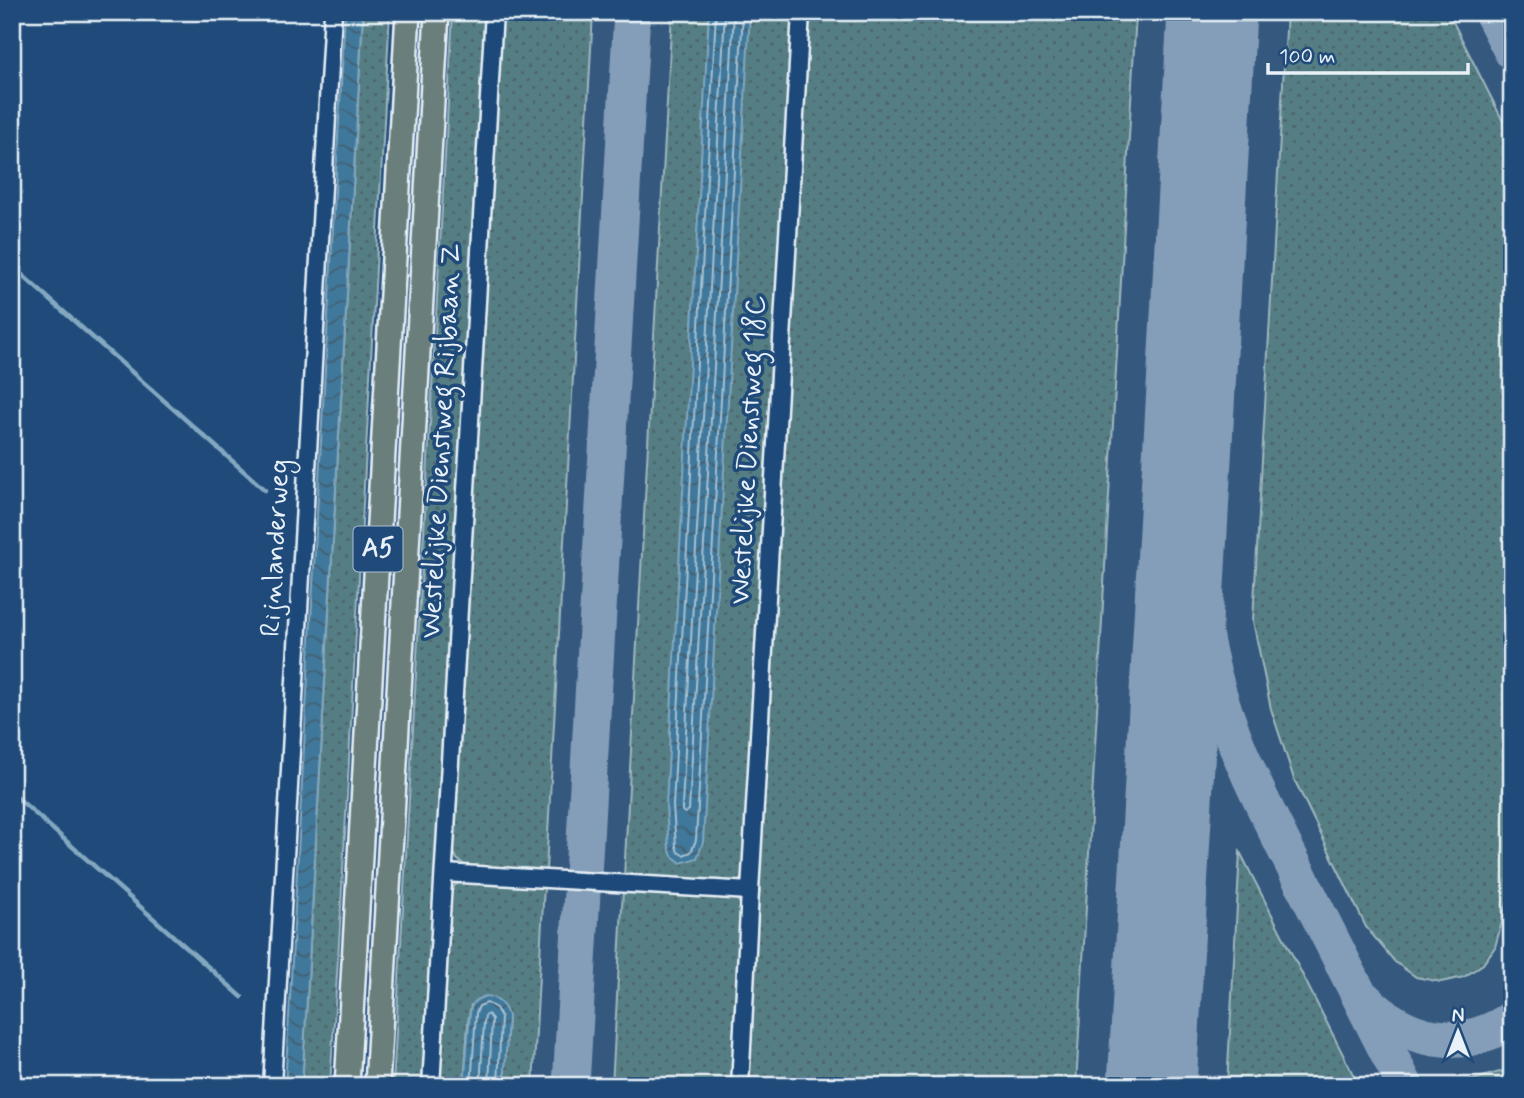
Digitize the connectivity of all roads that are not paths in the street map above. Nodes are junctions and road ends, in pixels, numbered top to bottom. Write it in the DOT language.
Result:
graph roads {
  1 [pos="333,12"];
  2 [pos="408,12"];
  3 [pos="437,12"];
  4 [pos="494,12"];
  5 [pos="801,12"];
  6 [pos="444,873"];
  7 [pos="750,891"];
  8 [pos="272,1086"];
  9 [pos="348,1086"];
  10 [pos="377,1086"];
  11 [pos="431,1086"];
  12 [pos="740,1086"];
  1 -- 8 [label="street, Rijnlanderweg"];
  2 -- 9 [label="highway, A5"];
  3 -- 10 [label="highway, A5"];
  4 -- 6 [label="street, Westelijke Dienstweg Rijbaan Z"];
  5 -- 7 [label="street, Westelijke Dienstweg 18C"];
  6 -- 7 [label="street"];
  6 -- 11 [label="street, Westelijke Dienstweg Rijbaan Z"];
  7 -- 12 [label="street, Westelijke Dienstweg 18C"];
}
